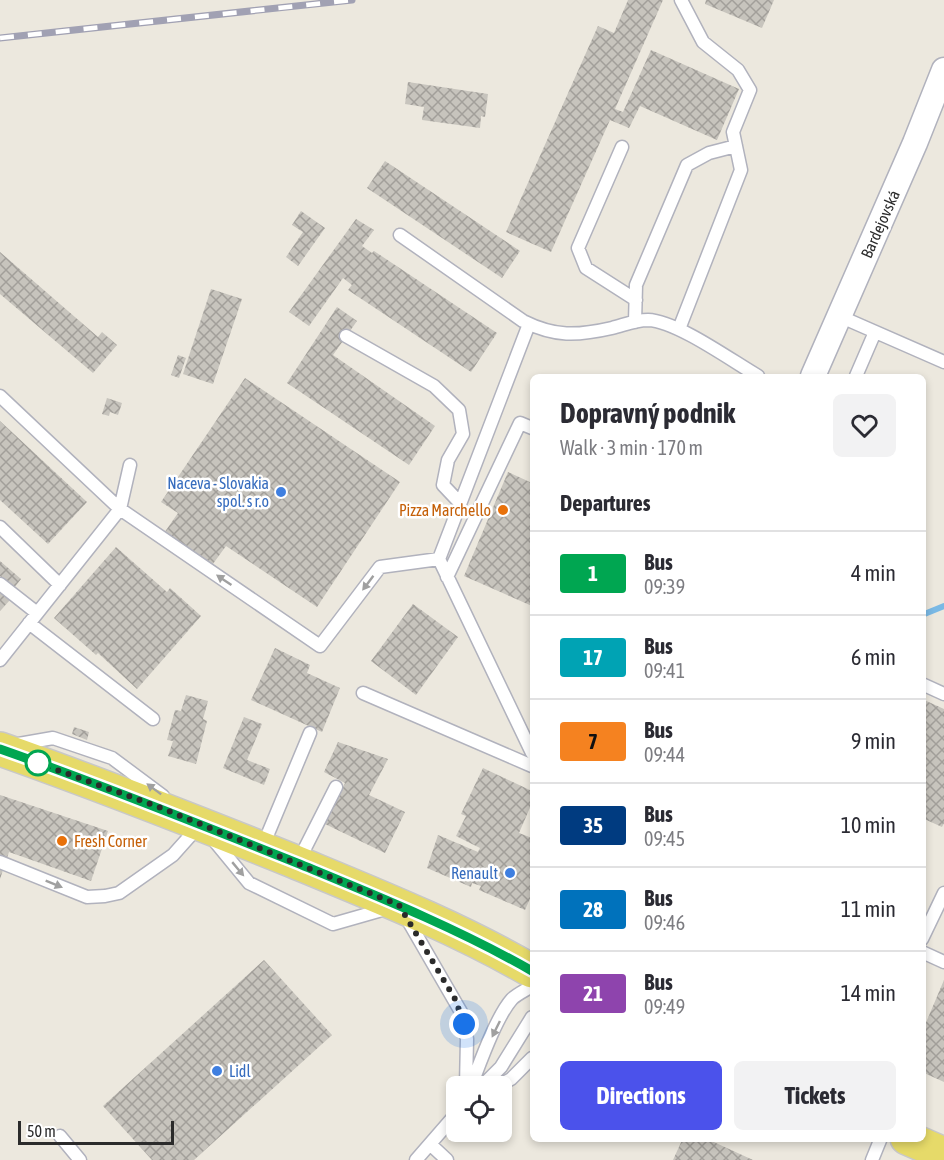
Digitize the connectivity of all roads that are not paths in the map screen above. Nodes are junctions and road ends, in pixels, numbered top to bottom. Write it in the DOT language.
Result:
graph roads {
  1 [pos="681,0"];
  2 [pos="944,70"];
  3 [pos="736,146"];
  4 [pos="622,147"];
  5 [pos="400,235"];
  6 [pos="636,300"];
  7 [pos="839,316"];
  8 [pos="635,322"];
  9 [pos="529,324"];
  10 [pos="679,329"];
  11 [pos="875,332"];
  12 [pos="346,336"];
  13 [pos="944,362"];
  14 [pos="755,374"];
  15 [pos="814,374"];
  16 [pos="857,374"];
  17 [pos="0,396"];
  18 [pos="530,427"];
  19 [pos="130,465"];
  20 [pos="460,503"];
  21 [pos="120,509"];
  22 [pos="0,527"];
  23 [pos="439,559"];
  24 [pos="447,577"];
  25 [pos="0,584"];
  26 [pos="60,585"];
  27 [pos="33,618"];
  28 [pos="0,660"];
  29 [pos="926,686"];
  30 [pos="363,693"];
  31 [pos="944,694"];
  32 [pos="153,719"];
  33 [pos="310,733"];
  34 [pos="0,748"];
  35 [pos="530,749"];
  36 [pos="530,765"];
  37 [pos="336,787"];
  38 [pos="200,824"];
  39 [pos="261,849"];
  40 [pos="0,862"];
  41 [pos="297,863"];
  42 [pos="944,893"];
  43 [pos="399,905"];
  44 [pos="926,931"];
  45 [pos="926,954"];
  46 [pos="944,962"];
  47 [pos="530,970"];
  48 [pos="530,987"];
  49 [pos="530,1020"];
  50 [pos="530,1060"];
  51 [pos="466,1076"];
  52 [pos="475,1076"];
  53 [pos="492,1076"];
  54 [pos="512,1078"];
  55 [pos="446,1126"];
  56 [pos="60,1136"];
  57 [pos="879,1142"];
  58 [pos="916,1142"];
  59 [pos="431,1145"];
  60 [pos="944,1154"];
  61 [pos="74,1158"];
  62 [pos="416,1160"];
  63 [pos="447,1160"];
  64 [pos="872,1160"];
  1 -- 3 [label="lane"];
  2 -- 7 [label="street, Bardejovská"];
  3 -- 6 [label="lane"];
  3 -- 10 [label="lane"];
  4 -- 6 [label="lane"];
  5 -- 9 [label="lane"];
  6 -- 8 [label="lane"];
  7 -- 11 [label="lane"];
  7 -- 15 [label="street, Bardejovská"];
  8 -- 9 [label="lane"];
  8 -- 10 [label="lane"];
  9 -- 20 [label="lane"];
  10 -- 14 [label="lane"];
  11 -- 13 [label="lane"];
  11 -- 16 [label="lane"];
  12 -- 20 [label="lane"];
  17 -- 21 [label="lane"];
  18 -- 24 [label="lane"];
  19 -- 21 [label="lane"];
  20 -- 23 [label="lane"];
  23 -- 21 [label="lane, one-way"];
  21 -- 26 [label="lane"];
  22 -- 26 [label="lane"];
  23 -- 24 [label="lane"];
  24 -- 35 [label="lane"];
  25 -- 27 [label="lane"];
  26 -- 27 [label="lane"];
  27 -- 28 [label="lane"];
  27 -- 32 [label="lane"];
  29 -- 31 [label="lane"];
  30 -- 36 [label="lane"];
  33 -- 39 [label="lane"];
  34 -- 38 [label="main road"];
  37 -- 41 [label="lane"];
  38 -- 39 [label="main road"];
  40 -- 38 [label="lane, one-way"];
  38 -- 43 [label="lane, one-way"];
  39 -- 41 [label="main road"];
  41 -- 43 [label="main road"];
  42 -- 44 [label="lane"];
  43 -- 47 [label="main road"];
  43 -- 51 [label="lane"];
  45 -- 46 [label="lane"];
  48 -- 52 [label="lane, one-way"];
  49 -- 53 [label="lane"];
  50 -- 54 [label="lane"];
  55 -- 59 [label="lane"];
  56 -- 61 [label="lane"];
  57 -- 64 [label="lane"];
  58 -- 60 [label="main road"];
  59 -- 62 [label="lane"];
  59 -- 63 [label="lane"];
}
